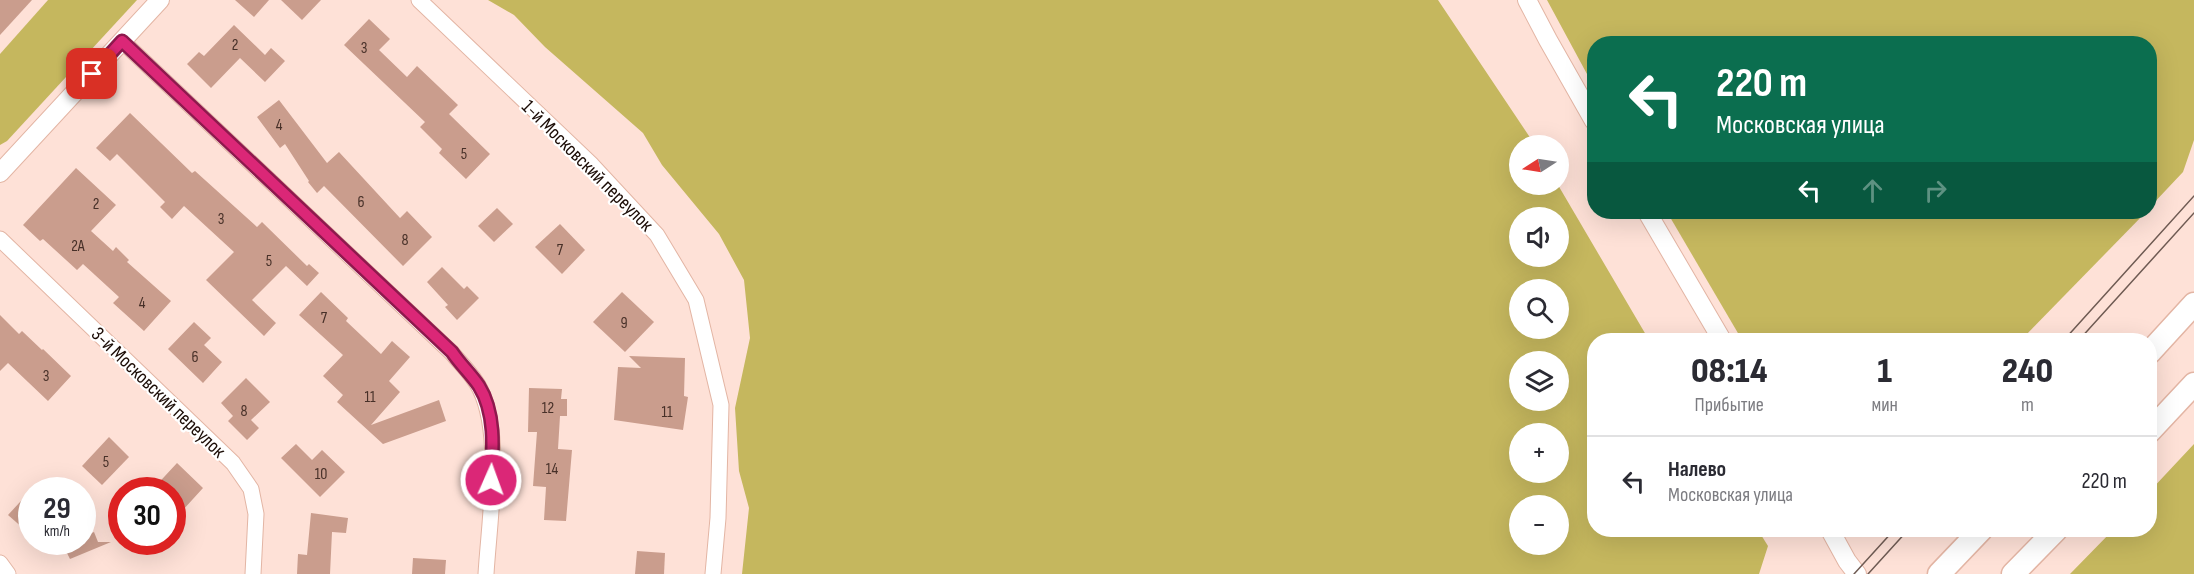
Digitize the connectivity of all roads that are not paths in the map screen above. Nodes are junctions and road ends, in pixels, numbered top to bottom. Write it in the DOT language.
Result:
graph roads {
  1 [pos="160,0"];
  2 [pos="419,0"];
  3 [pos="1527,0"];
  4 [pos="122,41"];
  5 [pos="1587,109"];
  6 [pos="0,173"];
  7 [pos="1651,219"];
  8 [pos="0,239"];
  9 [pos="2194,304"];
  10 [pos="1718,333"];
  11 [pos="2157,344"];
  12 [pos="2194,384"];
  13 [pos="2157,424"];
  14 [pos="1834,537"];
  15 [pos="1975,537"];
  16 [pos="2049,537"];
  17 [pos="0,563"];
  18 [pos="8,574"];
  19 [pos="253,574"];
  20 [pos="486,574"];
  21 [pos="713,574"];
  22 [pos="1857,574"];
  23 [pos="1939,574"];
  24 [pos="2013,574"];
  1 -- 4 [label="street"];
  2 -- 21 [label="street, 1-й Московский переулок"];
  3 -- 5 [label="street"];
  4 -- 6 [label="street"];
  4 -- 20 [label="street"];
  7 -- 10 [label="street"];
  8 -- 19 [label="street, 3-й Московский переулок"];
  9 -- 11 [label="main road"];
  12 -- 13 [label="main road"];
  14 -- 22 [label="street"];
  15 -- 23 [label="main road"];
  16 -- 24 [label="main road"];
  17 -- 18 [label="street"];
}
